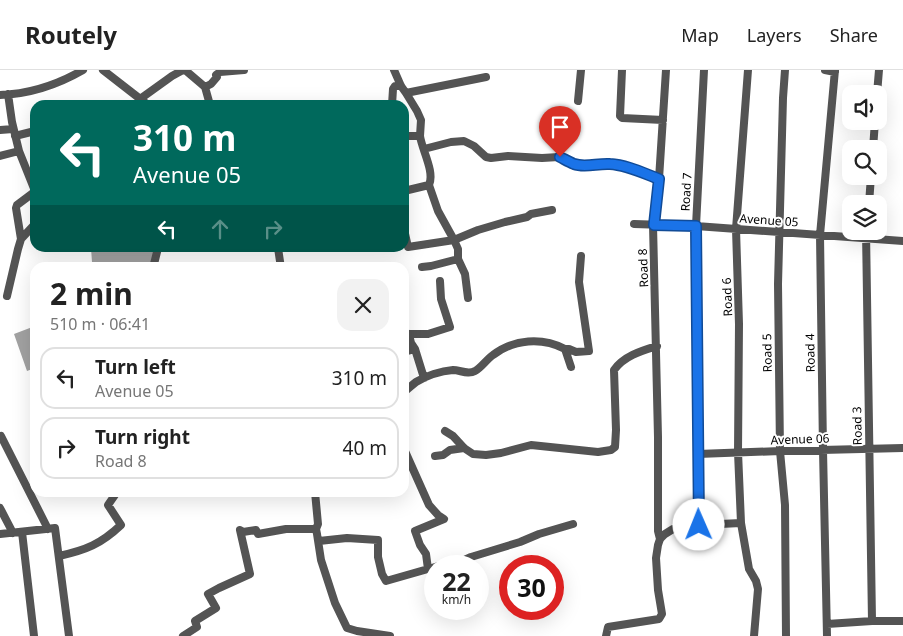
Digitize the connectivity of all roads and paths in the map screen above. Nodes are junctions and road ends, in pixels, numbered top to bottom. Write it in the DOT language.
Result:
graph roads {
  1 [pos="83,70"];
  2 [pos="103,70"];
  3 [pos="184,70"];
  4 [pos="244,70"];
  5 [pos="394,70"];
  6 [pos="582,70"];
  7 [pos="622,70"];
  8 [pos="666,70"];
  9 [pos="704,70"];
  10 [pos="748,70"];
  11 [pos="785,70"];
  12 [pos="825,70"];
  13 [pos="879,70"];
  14 [pos="835,71"];
  15 [pos="486,77"];
  16 [pos="878,85"];
  17 [pos="205,87"];
  18 [pos="404,90"];
  19 [pos="4,94"];
  20 [pos="140,99"];
  21 [pos="209,100"];
  22 [pos="392,100"];
  23 [pos="578,101"];
  24 [pos="663,120"];
  25 [pos="0,130"];
  26 [pos="30,130"];
  27 [pos="14,132"];
  28 [pos="409,136"];
  29 [pos="420,136"];
  30 [pos="424,149"];
  31 [pos="19,151"];
  32 [pos="0,156"];
  33 [pos="659,179"];
  34 [pos="30,183"];
  35 [pos="430,185"];
  36 [pos="409,190"];
  37 [pos="30,197"];
  38 [pos="552,210"];
  39 [pos="634,224"];
  40 [pos="654,225"];
  41 [pos="696,226"];
  42 [pos="30,229"];
  43 [pos="736,229"];
  44 [pos="779,232"];
  45 [pos="820,235"];
  46 [pos="842,235"];
  47 [pos="21,239"];
  48 [pos="887,239"];
  49 [pos="454,240"];
  50 [pos="866,240"];
  51 [pos="903,242"];
  52 [pos="409,247"];
  53 [pos="581,256"];
  54 [pos="458,259"];
  55 [pos="422,267"];
  56 [pos="440,281"];
  57 [pos="7,296"];
  58 [pos="468,298"];
  59 [pos="409,334"];
  60 [pos="409,338"];
  61 [pos="657,346"];
  62 [pos="415,349"];
  63 [pos="565,349"];
  64 [pos="409,351"];
  65 [pos="571,367"];
  66 [pos="424,378"];
  67 [pos="409,388"];
  68 [pos="445,431"];
  69 [pos="1,436"];
  70 [pos="464,448"];
  71 [pos="903,448"];
  72 [pos="869,449"];
  73 [pos="823,450"];
  74 [pos="780,451"];
  75 [pos="738,452"];
  76 [pos="698,454"];
  77 [pos="435,456"];
  78 [pos="409,470"];
  79 [pos="30,493"];
  80 [pos="32,497"];
  81 [pos="114,497"];
  82 [pos="315,497"];
  83 [pos="0,508"];
  84 [pos="741,523"];
  85 [pos="572,524"];
  86 [pos="699,525"];
  87 [pos="48,529"];
  88 [pos="316,529"];
  89 [pos="17,532"];
  90 [pos="0,534"];
  91 [pos="660,539"];
  92 [pos="318,540"];
  93 [pos="427,555"];
  94 [pos="478,555"];
  95 [pos="59,556"];
  96 [pos="424,570"];
  97 [pos="872,621"];
  98 [pos="903,621"];
  99 [pos="827,624"];
  100 [pos="347,632"];
  101 [pos="34,636"];
  102 [pos="69,636"];
  103 [pos="183,636"];
  104 [pos="390,636"];
  105 [pos="606,636"];
  106 [pos="754,636"];
  107 [pos="786,636"];
  108 [pos="827,636"];
  1 -- 19 [label="street"];
  2 -- 20 [label="street"];
  3 -- 17 [label="street"];
  3 -- 20 [label="street"];
  4 -- 17 [label="street"];
  5 -- 18 [label="street"];
  6 -- 23 [label="street"];
  7 -- 24 [label="street"];
  8 -- 24 [label="street, Road 8"];
  9 -- 41 [label="street, Road 7"];
  10 -- 43 [label="street, Road 6"];
  11 -- 44 [label="street, Road 5"];
  12 -- 14 [label="street"];
  13 -- 16 [label="street"];
  14 -- 45 [label="street, Road 4"];
  15 -- 18 [label="street"];
  17 -- 21 [label="street"];
  18 -- 22 [label="street"];
  18 -- 29 [label="street"];
  19 -- 27 [label="street"];
  24 -- 33 [label="street, Road 8"];
  25 -- 27 [label="street"];
  26 -- 27 [label="street"];
  27 -- 31 [label="street"];
  28 -- 29 [label="street"];
  29 -- 30 [label="street"];
  30 -- 33 [label="street"];
  30 -- 35 [label="street"];
  31 -- 32 [label="street"];
  31 -- 34 [label="street"];
  33 -- 40 [label="street, Road 8"];
  35 -- 36 [label="street"];
  35 -- 49 [label="street"];
  37 -- 47 [label="street"];
  38 -- 49 [label="street"];
  39 -- 40 [label="street, Avenue 05"];
  40 -- 41 [label="street, Avenue 05"];
  40 -- 61 [label="street, Road 8"];
  41 -- 43 [label="street, Avenue 05"];
  41 -- 76 [label="street, Road 7"];
  42 -- 47 [label="street"];
  43 -- 44 [label="street, Avenue 05"];
  43 -- 75 [label="street, Road 6"];
  44 -- 45 [label="street, Avenue 05"];
  44 -- 74 [label="street, Road 5"];
  45 -- 46 [label="street, Avenue 05"];
  45 -- 73 [label="street, Road 4"];
  47 -- 57 [label="street"];
  48 -- 51 [label="street, Avenue 05"];
  49 -- 52 [label="street"];
  49 -- 54 [label="street"];
  50 -- 72 [label="street, Road 3"];
  53 -- 63 [label="street"];
  54 -- 55 [label="street"];
  54 -- 58 [label="street"];
  56 -- 59 [label="street"];
  60 -- 62 [label="street"];
  61 -- 70 [label="street"];
  61 -- 91 [label="street, Road 8"];
  62 -- 64 [label="street"];
  62 -- 66 [label="street"];
  63 -- 65 [label="street"];
  63 -- 66 [label="street"];
  66 -- 67 [label="street"];
  68 -- 70 [label="street"];
  69 -- 79 [label="street"];
  70 -- 77 [label="street"];
  71 -- 72 [label="street, Avenue 06"];
  72 -- 73 [label="street, Avenue 06"];
  72 -- 97 [label="street, Road 3"];
  73 -- 74 [label="street, Avenue 06"];
  73 -- 99 [label="street, Road 4"];
  74 -- 75 [label="street, Avenue 06"];
  74 -- 107 [label="street, Road 5"];
  75 -- 76 [label="street, Avenue 06"];
  75 -- 84 [label="street, Road 6"];
  76 -- 86 [label="street, Road 7"];
  78 -- 93 [label="street"];
  80 -- 87 [label="street"];
  81 -- 95 [label="street"];
  82 -- 88 [label="street"];
  83 -- 89 [label="street"];
  84 -- 86 [label="street"];
  84 -- 106 [label="street, Road 6"];
  85 -- 94 [label="street"];
  86 -- 91 [label="street"];
  87 -- 89 [label="street"];
  87 -- 95 [label="street"];
  88 -- 92 [label="street"];
  88 -- 103 [label="street"];
  89 -- 90 [label="street"];
  89 -- 101 [label="street"];
  91 -- 105 [label="street"];
  92 -- 96 [label="street"];
  92 -- 100 [label="street"];
  95 -- 102 [label="street"];
  97 -- 98 [label="street"];
  97 -- 99 [label="street"];
  99 -- 108 [label="street, Road 4"];
  100 -- 104 [label="street"];
}
